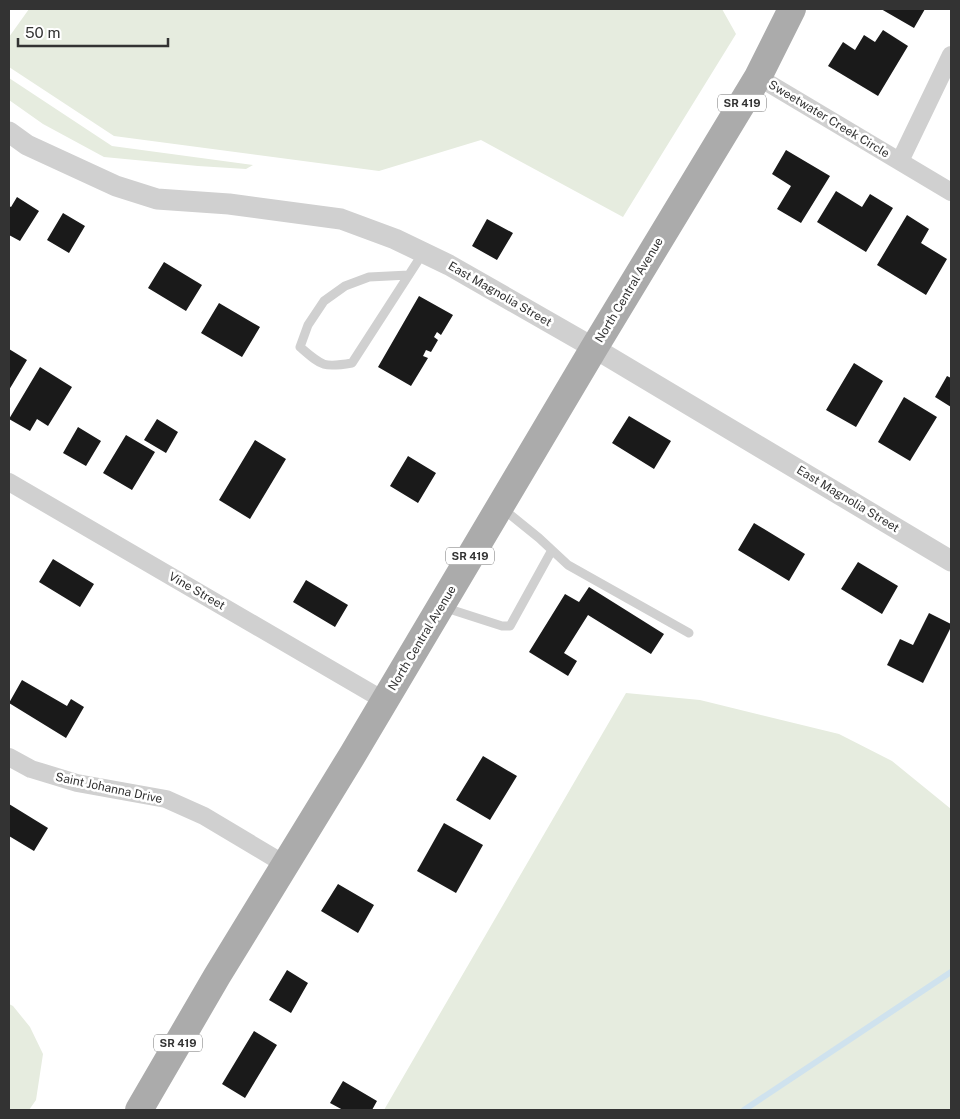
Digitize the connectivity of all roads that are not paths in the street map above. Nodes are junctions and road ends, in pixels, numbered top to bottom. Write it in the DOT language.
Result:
graph roads {
  1 [pos="792,9"];
  2 [pos="951,55"];
  3 [pos="758,77"];
  4 [pos="9,132"];
  5 [pos="900,161"];
  6 [pos="951,192"];
  7 [pos="423,252"];
  8 [pos="409,274"];
  9 [pos="594,348"];
  10 [pos="9,482"];
  11 [pos="500,506"];
  12 [pos="552,550"];
  13 [pos="951,561"];
  14 [pos="441,606"];
  15 [pos="689,633"];
  16 [pos="385,701"];
  17 [pos="9,757"];
  18 [pos="286,865"];
  19 [pos="142,1109"];
  1 -- 3 [label="main road, North Central Avenue / SR 419"];
  2 -- 5 [label="street, Sweetwater Creek Circle"];
  3 -- 5 [label="street, Sweetwater Creek Circle"];
  3 -- 9 [label="main road, North Central Avenue / SR 419"];
  4 -- 7 [label="street, East Magnolia Street"];
  5 -- 6 [label="street, Sweetwater Creek Circle"];
  7 -- 8 [label="lane"];
  7 -- 9 [label="street, East Magnolia Street"];
  8 -- 8 [label="lane"];
  9 -- 11 [label="main road, North Central Avenue / SR 419"];
  9 -- 13 [label="street, East Magnolia Street"];
  10 -- 16 [label="street, Vine Street"];
  11 -- 12 [label="lane"];
  11 -- 14 [label="main road, North Central Avenue / SR 419"];
  12 -- 14 [label="lane"];
  12 -- 15 [label="lane"];
  14 -- 16 [label="main road, North Central Avenue / SR 419"];
  16 -- 18 [label="main road, North Central Avenue / SR 419"];
  17 -- 18 [label="street, Saint Johanna Drive"];
  18 -- 19 [label="main road, North Central Avenue / SR 419"];
}
